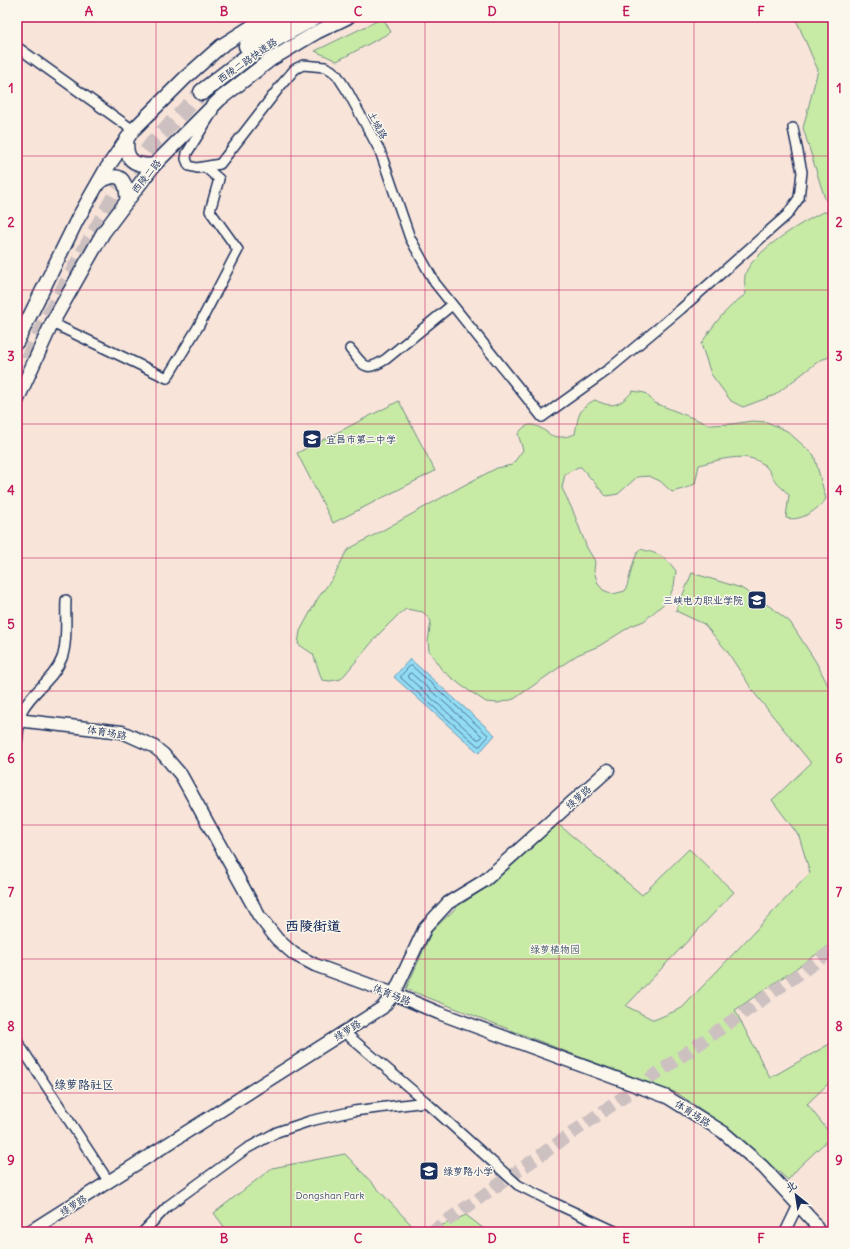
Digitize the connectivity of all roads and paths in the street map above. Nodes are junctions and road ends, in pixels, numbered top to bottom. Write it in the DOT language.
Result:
graph roads {
  1 [pos="266,17"];
  2 [pos="288,17"];
  3 [pos="314,17"];
  4 [pos="348,17"];
  5 [pos="17,47"];
  6 [pos="220,99"];
  7 [pos="793,128"];
  8 [pos="130,134"];
  9 [pos="154,165"];
  10 [pos="205,167"];
  11 [pos="99,182"];
  12 [pos="127,199"];
  13 [pos="452,305"];
  14 [pos="52,323"];
  15 [pos="17,342"];
  16 [pos="350,349"];
  17 [pos="17,400"];
  18 [pos="66,600"];
  19 [pos="18,724"];
  20 [pos="17,742"];
  21 [pos="608,770"];
  22 [pos="392,996"];
  23 [pos="344,1032"];
  24 [pos="17,1041"];
  25 [pos="426,1102"];
  26 [pos="109,1182"];
  27 [pos="797,1208"];
  28 [pos="29,1232"];
  29 [pos="143,1232"];
  30 [pos="616,1232"];
  31 [pos="785,1232"];
  32 [pos="813,1232"];
  33 [pos="820,1232"];
  1 -- 8 [label="main road"];
  2 -- 3 [label="highway, 西陵二路快速路"];
  4 -- 6 [label="main road, 西陵二路"];
  5 -- 8 [label="street"];
  6 -- 9 [label="main road, 西陵二路"];
  6 -- 10 [label="street"];
  7 -- 13 [label="street, 土城路"];
  8 -- 9 [label="main road"];
  8 -- 11 [label="main road"];
  9 -- 12 [label="main road, 西陵二路"];
  10 -- 13 [label="street, 土城路"];
  10 -- 14 [label="street"];
  11 -- 12 [label="main road"];
  11 -- 15 [label="main road"];
  12 -- 14 [label="main road, 西陵二路"];
  13 -- 16 [label="street"];
  14 -- 17 [label="main road, 西陵二路"];
  18 -- 19 [label="street"];
  19 -- 20 [label="street"];
  19 -- 22 [label="main road, 体育场路"];
  21 -- 22 [label="main road, 绿萝路"];
  22 -- 23 [label="main road, 绿萝路"];
  22 -- 27 [label="main road, 体育场路"];
  23 -- 25 [label="street"];
  23 -- 26 [label="main road, 绿萝路"];
  24 -- 26 [label="street"];
  25 -- 29 [label="street"];
  25 -- 30 [label="street"];
  26 -- 28 [label="main road, 绿萝路"];
  27 -- 31 [label="street"];
  27 -- 32 [label="main road, 体育场路"];
  27 -- 33 [label="main road, 体育场路"];
}
